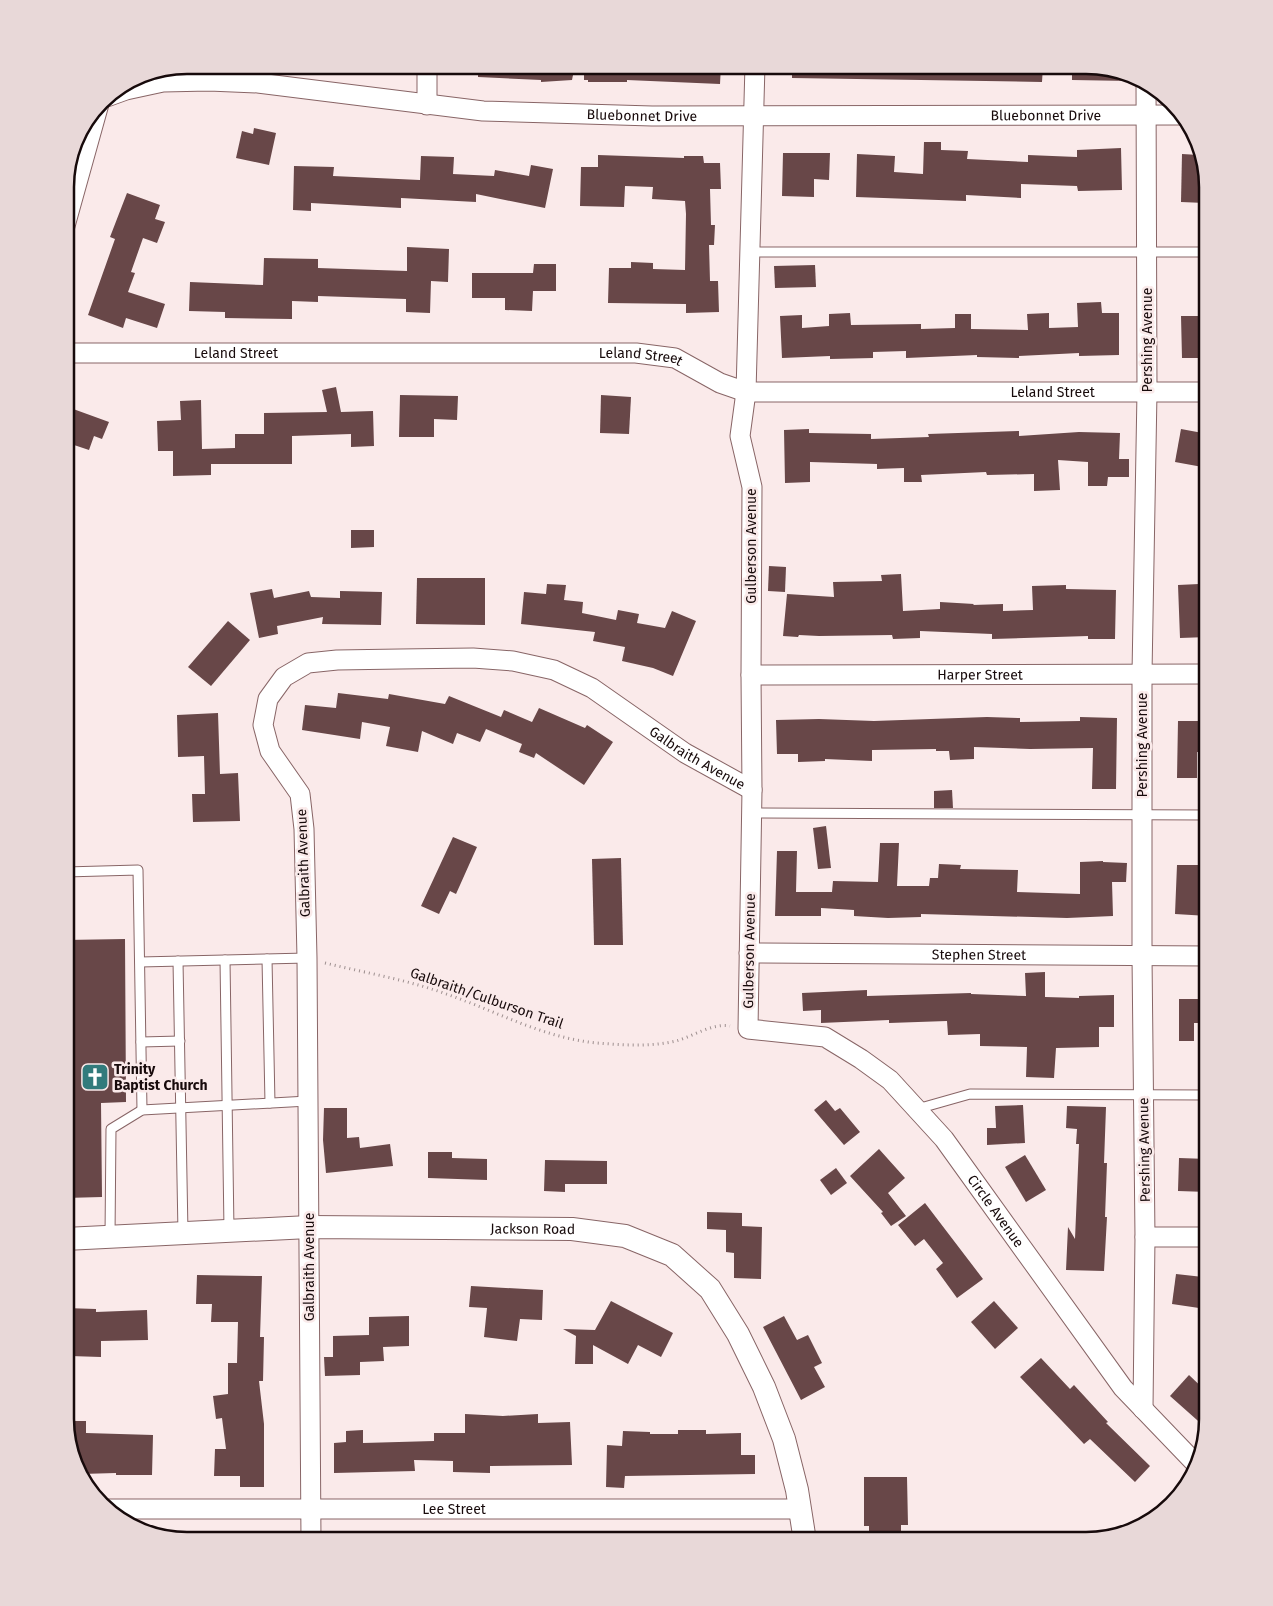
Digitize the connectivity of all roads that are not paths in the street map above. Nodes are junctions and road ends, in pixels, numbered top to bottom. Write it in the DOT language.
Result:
graph roads {
  1 [pos="427,74"];
  2 [pos="755,74"];
  3 [pos="130,89"];
  4 [pos="1146,91"];
  5 [pos="427,105"];
  6 [pos="1146,114"];
  7 [pos="1173,115"];
  8 [pos="754,116"];
  9 [pos="94,123"];
  10 [pos="74,194"];
  11 [pos="750,252"];
  12 [pos="1146,252"];
  13 [pos="1199,252"];
  14 [pos="74,353"];
  15 [pos="746,392"];
  16 [pos="1147,392"];
  17 [pos="1199,392"];
  18 [pos="1142,674"];
  19 [pos="1199,674"];
  20 [pos="751,675"];
  21 [pos="752,790"];
  22 [pos="752,813"];
  23 [pos="1142,814"];
  24 [pos="1199,815"];
  25 [pos="74,872"];
  26 [pos="749,952"];
  27 [pos="1142,956"];
  28 [pos="1199,956"];
  29 [pos="307,958"];
  30 [pos="268,959"];
  31 [pos="225,960"];
  32 [pos="178,961"];
  33 [pos="140,962"];
  34 [pos="748,1028"];
  35 [pos="180,1041"];
  36 [pos="141,1042"];
  37 [pos="1144,1095"];
  38 [pos="1199,1095"];
  39 [pos="308,1101"];
  40 [pos="270,1103"];
  41 [pos="227,1106"];
  42 [pos="180,1109"];
  43 [pos="917,1109"];
  44 [pos="142,1110"];
  45 [pos="309,1227"];
  46 [pos="229,1231"];
  47 [pos="183,1233"];
  48 [pos="110,1236"];
  49 [pos="1145,1237"];
  50 [pos="1199,1237"];
  51 [pos="74,1238"];
  52 [pos="1143,1409"];
  53 [pos="1192,1459"];
  54 [pos="800,1508"];
  55 [pos="119,1509"];
  56 [pos="310,1510"];
  57 [pos="311,1532"];
  58 [pos="804,1532"];
  1 -- 5 [label="street"];
  2 -- 8 [label="street, Gulberson Avenue"];
  3 -- 5 [label="street, Bluebonnet Drive"];
  4 -- 6 [label="street, Pershing Avenue"];
  5 -- 8 [label="street, Bluebonnet Drive"];
  6 -- 7 [label="street, Bluebonnet Drive"];
  6 -- 8 [label="street, Bluebonnet Drive"];
  6 -- 12 [label="street, Pershing Avenue"];
  8 -- 11 [label="street, Gulberson Avenue"];
  9 -- 10 [label="street"];
  11 -- 12 [label="lane"];
  11 -- 15 [label="street, Gulberson Avenue"];
  12 -- 13 [label="lane"];
  12 -- 16 [label="street, Pershing Avenue"];
  14 -- 15 [label="street, Leland Street"];
  15 -- 16 [label="street, Leland Street"];
  15 -- 20 [label="street, Gulberson Avenue"];
  16 -- 17 [label="street, Leland Street"];
  16 -- 18 [label="street, Pershing Avenue"];
  18 -- 19 [label="street, Harper Street"];
  18 -- 20 [label="street, Harper Street"];
  18 -- 23 [label="street, Pershing Avenue"];
  20 -- 21 [label="street, Gulberson Avenue"];
  21 -- 22 [label="street, Gulberson Avenue"];
  21 -- 29 [label="street, Galbraith Avenue"];
  22 -- 23 [label="lane"];
  22 -- 26 [label="street, Gulberson Avenue"];
  23 -- 24 [label="lane"];
  23 -- 27 [label="street, Pershing Avenue"];
  25 -- 33 [label="lane"];
  26 -- 27 [label="street, Stephen Street"];
  26 -- 34 [label="street, Gulberson Avenue"];
  27 -- 28 [label="street, Stephen Street"];
  27 -- 37 [label="street, Pershing Avenue"];
  29 -- 30 [label="lane"];
  29 -- 39 [label="street, Galbraith Avenue"];
  30 -- 31 [label="lane"];
  30 -- 40 [label="lane"];
  31 -- 32 [label="lane"];
  31 -- 41 [label="lane"];
  32 -- 33 [label="lane"];
  32 -- 35 [label="lane"];
  33 -- 36 [label="lane"];
  34 -- 43 [label="street, Circle Avenue"];
  35 -- 36 [label="lane"];
  35 -- 42 [label="lane"];
  36 -- 44 [label="lane"];
  37 -- 38 [label="lane"];
  37 -- 43 [label="lane"];
  37 -- 49 [label="street, Pershing Avenue"];
  39 -- 40 [label="lane"];
  39 -- 45 [label="street, Galbraith Avenue"];
  40 -- 41 [label="lane"];
  41 -- 42 [label="lane"];
  41 -- 46 [label="lane"];
  42 -- 44 [label="lane"];
  42 -- 47 [label="lane"];
  43 -- 52 [label="street, Circle Avenue"];
  44 -- 48 [label="lane"];
  45 -- 46 [label="street, Jackson Road"];
  45 -- 54 [label="street, Jackson Road"];
  45 -- 56 [label="street, Galbraith Avenue"];
  46 -- 47 [label="street, Jackson Road"];
  47 -- 48 [label="street, Jackson Road"];
  48 -- 51 [label="street, Jackson Road"];
  49 -- 50 [label="street"];
  49 -- 52 [label="street, Pershing Avenue"];
  52 -- 53 [label="street, Circle Avenue"];
  54 -- 56 [label="street, Lee Street"];
  54 -- 58 [label="street, Jackson Road"];
  55 -- 56 [label="street, Lee Street"];
  56 -- 57 [label="street, Galbraith Avenue"];
}
